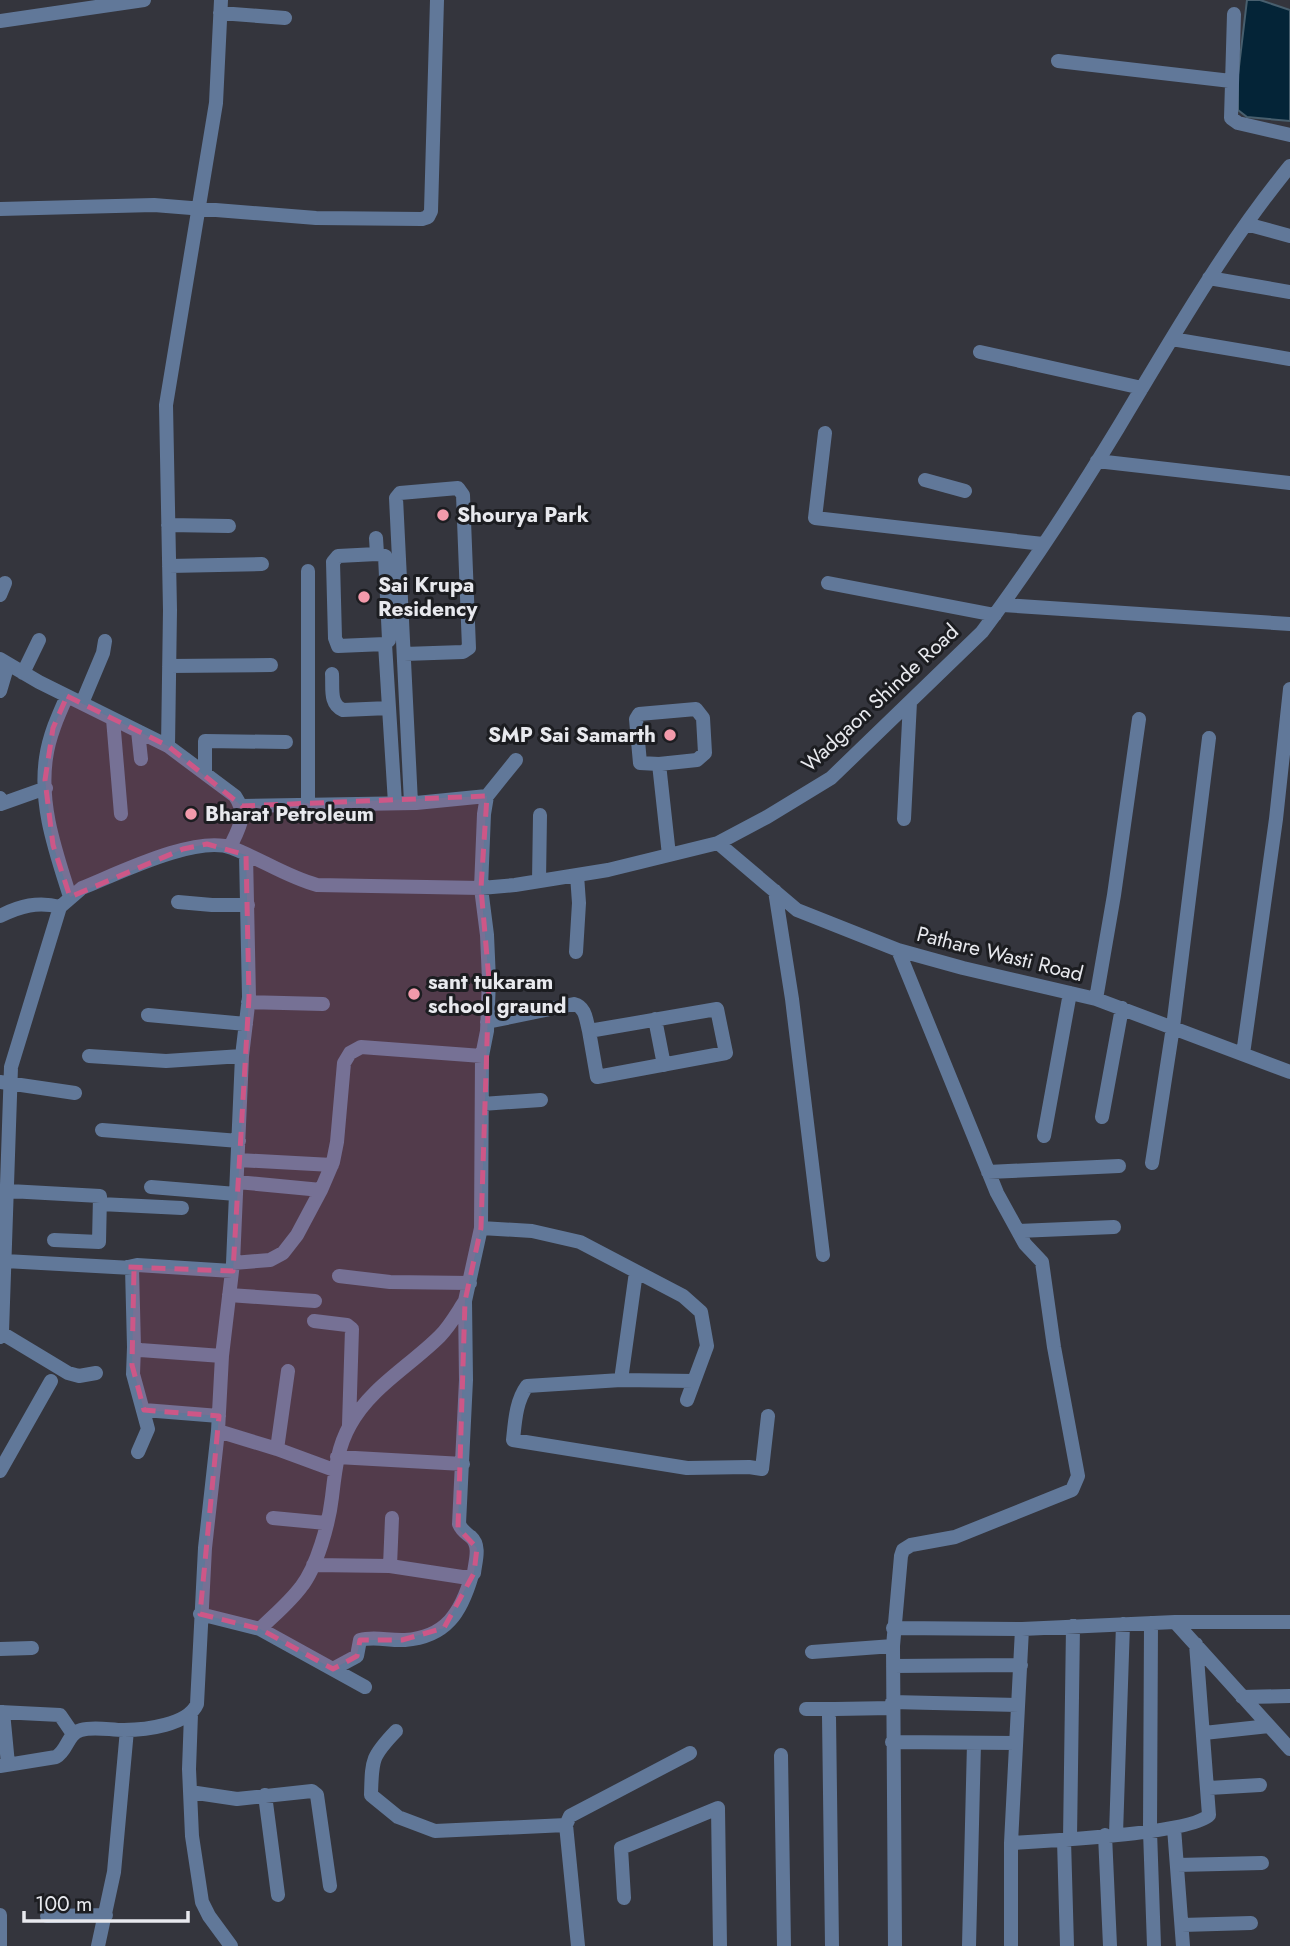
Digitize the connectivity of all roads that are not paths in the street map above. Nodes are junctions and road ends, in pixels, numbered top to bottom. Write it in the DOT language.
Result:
graph roads {
  1 [pos="144,0"];
  2 [pos="437,0"];
  3 [pos="221,6"];
  4 [pos="1234,14"];
  5 [pos="285,18"];
  6 [pos="0,21"];
  7 [pos="1058,61"];
  8 [pos="1231,81"];
  9 [pos="1290,135"];
  10 [pos="1290,166"];
  11 [pos="199,208"];
  12 [pos="0,209"];
  13 [pos="1246,224"];
  14 [pos="1290,236"];
  15 [pos="1209,278"];
  16 [pos="1290,292"];
  17 [pos="1172,338"];
  18 [pos="981,352"];
  19 [pos="1290,359"];
  20 [pos="1142,388"];
  21 [pos="825,433"];
  22 [pos="1097,461"];
  23 [pos="925,480"];
  24 [pos="1290,483"];
  25 [pos="965,491"];
  26 [pos="168,525"];
  27 [pos="229,526"];
  28 [pos="376,538"];
  29 [pos="1043,544"];
  30 [pos="377,554"];
  31 [pos="261,564"];
  32 [pos="169,566"];
  33 [pos="308,571"];
  34 [pos="828,583"];
  35 [pos="999,610"];
  36 [pos="1290,624"];
  37 [pos="38,640"];
  38 [pos="105,641"];
  39 [pos="385,644"];
  40 [pos="404,654"];
  41 [pos="4,661"];
  42 [pos="271,665"];
  43 [pos="169,666"];
  44 [pos="23,673"];
  45 [pos="332,674"];
  46 [pos="1290,689"];
  47 [pos="0,691"];
  48 [pos="67,696"];
  49 [pos="910,702"];
  50 [pos="82,704"];
  51 [pos="389,708"];
  52 [pos="113,719"];
  53 [pos="1139,719"];
  54 [pos="138,731"];
  55 [pos="1209,738"];
  56 [pos="286,742"];
  57 [pos="168,746"];
  58 [pos="141,759"];
  59 [pos="516,760"];
  60 [pos="659,764"];
  61 [pos="205,773"];
  62 [pos="46,788"];
  63 [pos="487,796"];
  64 [pos="0,798"];
  65 [pos="395,803"];
  66 [pos="411,803"];
  67 [pos="242,806"];
  68 [pos="308,806"];
  69 [pos="121,814"];
  70 [pos="540,815"];
  71 [pos="904,819"];
  72 [pos="718,843"];
  73 [pos="230,847"];
  74 [pos="246,855"];
  75 [pos="669,855"];
  76 [pos="577,875"];
  77 [pos="539,881"];
  78 [pos="481,888"];
  79 [pos="775,891"];
  80 [pos="65,902"];
  81 [pos="178,902"];
  82 [pos="248,905"];
  83 [pos="0,916"];
  84 [pos="898,950"];
  85 [pos="576,952"];
  86 [pos="1070,993"];
  87 [pos="1096,999"];
  88 [pos="248,1002"];
  89 [pos="323,1004"];
  90 [pos="1122,1009"];
  91 [pos="148,1015"];
  92 [pos="655,1019"];
  93 [pos="487,1022"];
  94 [pos="246,1024"];
  95 [pos="1173,1027"];
  96 [pos="589,1031"];
  97 [pos="1243,1054"];
  98 [pos="89,1056"];
  99 [pos="242,1056"];
  100 [pos="482,1056"];
  101 [pos="664,1065"];
  102 [pos="1290,1072"];
  103 [pos="6,1082"];
  104 [pos="75,1093"];
  105 [pos="541,1100"];
  106 [pos="482,1104"];
  107 [pos="1102,1117"];
  108 [pos="102,1130"];
  109 [pos="1044,1136"];
  110 [pos="239,1141"];
  111 [pos="238,1160"];
  112 [pos="1152,1163"];
  113 [pos="332,1165"];
  114 [pos="1119,1166"];
  115 [pos="988,1172"];
  116 [pos="151,1187"];
  117 [pos="237,1188"];
  118 [pos="321,1190"];
  119 [pos="9,1191"];
  120 [pos="100,1204"];
  121 [pos="182,1208"];
  122 [pos="1114,1227"];
  123 [pos="481,1228"];
  124 [pos="1018,1231"];
  125 [pos="54,1240"];
  126 [pos="823,1255"];
  127 [pos="5,1261"];
  128 [pos="128,1267"];
  129 [pos="232,1267"];
  130 [pos="636,1272"];
  131 [pos="339,1276"];
  132 [pos="470,1283"];
  133 [pos="229,1295"];
  134 [pos="315,1301"];
  135 [pos="466,1301"];
  136 [pos="314,1321"];
  137 [pos="1,1334"];
  138 [pos="134,1347"];
  139 [pos="222,1356"];
  140 [pos="288,1371"];
  141 [pos="96,1373"];
  142 [pos="621,1380"];
  143 [pos="51,1381"];
  144 [pos="694,1381"];
  145 [pos="687,1400"];
  146 [pos="144,1410"];
  147 [pos="219,1416"];
  148 [pos="768,1416"];
  149 [pos="349,1427"];
  150 [pos="218,1431"];
  151 [pos="277,1448"];
  152 [pos="138,1452"];
  153 [pos="336,1464"];
  154 [pos="463,1464"];
  155 [pos="0,1471"];
  156 [pos="273,1518"];
  157 [pos="392,1518"];
  158 [pos="326,1523"];
  159 [pos="313,1565"];
  160 [pos="390,1566"];
  161 [pos="471,1575"];
  162 [pos="200,1614"];
  163 [pos="1175,1622"];
  164 [pos="1290,1622"];
  165 [pos="1151,1623"];
  166 [pos="1124,1624"];
  167 [pos="1073,1626"];
  168 [pos="893,1628"];
  169 [pos="260,1629"];
  170 [pos="1023,1629"];
  171 [pos="1196,1644"];
  172 [pos="893,1646"];
  173 [pos="0,1648"];
  174 [pos="32,1648"];
  175 [pos="812,1652"];
  176 [pos="1021,1665"];
  177 [pos="892,1666"];
  178 [pos="333,1669"];
  179 [pos="365,1687"];
  180 [pos="1290,1696"];
  181 [pos="1242,1697"];
  182 [pos="892,1705"];
  183 [pos="1018,1705"];
  184 [pos="806,1709"];
  185 [pos="835,1709"];
  186 [pos="1,1712"];
  187 [pos="191,1714"];
  188 [pos="1269,1726"];
  189 [pos="127,1730"];
  190 [pos="396,1731"];
  191 [pos="1204,1733"];
  192 [pos="73,1734"];
  193 [pos="892,1742"];
  194 [pos="974,1743"];
  195 [pos="1016,1743"];
  196 [pos="1290,1749"];
  197 [pos="690,1753"];
  198 [pos="781,1755"];
  199 [pos="4,1765"];
  200 [pos="1259,1784"];
  201 [pos="1209,1788"];
  202 [pos="190,1792"];
  203 [pos="265,1795"];
  204 [pos="566,1825"];
  205 [pos="1174,1828"];
  206 [pos="1150,1831"];
  207 [pos="1110,1834"];
  208 [pos="1067,1840"];
  209 [pos="1010,1843"];
  210 [pos="1262,1863"];
  211 [pos="1177,1865"];
  212 [pos="330,1886"];
  213 [pos="278,1895"];
  214 [pos="624,1898"];
  215 [pos="0,1915"];
  216 [pos="106,1915"];
  217 [pos="47,1916"];
  218 [pos="1251,1923"];
  219 [pos="1182,1925"];
  220 [pos="0,1946"];
  221 [pos="98,1946"];
  222 [pos="231,1946"];
  223 [pos="578,1946"];
  224 [pos="720,1946"];
  225 [pos="784,1946"];
  226 [pos="832,1946"];
  227 [pos="895,1946"];
  228 [pos="969,1946"];
  229 [pos="1011,1946"];
  230 [pos="1067,1946"];
  231 [pos="1110,1946"];
  232 [pos="1154,1946"];
  233 [pos="1183,1946"];
  1 -- 6 [label="street"];
  2 -- 11 [label="street"];
  3 -- 5 [label="street"];
  3 -- 11 [label="street"];
  4 -- 8 [label="street"];
  7 -- 8 [label="street"];
  8 -- 9 [label="street"];
  10 -- 13 [label="street, Wadgaon Shinde Road"];
  11 -- 12 [label="street"];
  11 -- 26 [label="street"];
  13 -- 14 [label="street"];
  13 -- 15 [label="street, Wadgaon Shinde Road"];
  15 -- 16 [label="street"];
  15 -- 17 [label="street, Wadgaon Shinde Road"];
  17 -- 19 [label="street"];
  17 -- 20 [label="street, Wadgaon Shinde Road"];
  18 -- 20 [label="street"];
  20 -- 22 [label="street, Wadgaon Shinde Road"];
  21 -- 29 [label="street"];
  22 -- 24 [label="street"];
  22 -- 29 [label="street, Wadgaon Shinde Road"];
  23 -- 25 [label="street"];
  26 -- 27 [label="street"];
  26 -- 32 [label="street"];
  28 -- 30 [label="street"];
  29 -- 35 [label="street, Wadgaon Shinde Road"];
  30 -- 39 [label="street"];
  30 -- 39 [label="street"];
  31 -- 32 [label="street"];
  32 -- 43 [label="street"];
  33 -- 68 [label="street"];
  34 -- 35 [label="street"];
  35 -- 36 [label="street"];
  35 -- 49 [label="street, Wadgaon Shinde Road"];
  37 -- 44 [label="street"];
  38 -- 50 [label="street"];
  39 -- 51 [label="street"];
  40 -- 40 [label="street"];
  40 -- 66 [label="street"];
  41 -- 44 [label="street"];
  41 -- 47 [label="street"];
  42 -- 43 [label="street"];
  43 -- 57 [label="street"];
  44 -- 48 [label="street"];
  45 -- 51 [label="street"];
  46 -- 97 [label="street"];
  48 -- 50 [label="street"];
  48 -- 62 [label="street"];
  49 -- 71 [label="street"];
  49 -- 72 [label="street, Wadgaon Shinde Road"];
  50 -- 52 [label="street"];
  51 -- 65 [label="street"];
  52 -- 54 [label="street"];
  52 -- 69 [label="street"];
  53 -- 87 [label="street"];
  54 -- 57 [label="street"];
  54 -- 58 [label="street"];
  55 -- 95 [label="street"];
  56 -- 61 [label="street"];
  57 -- 61 [label="street"];
  59 -- 63 [label="street"];
  60 -- 60 [label="street"];
  60 -- 75 [label="street"];
  61 -- 67 [label="street"];
  62 -- 64 [label="street"];
  62 -- 80 [label="street"];
  63 -- 66 [label="street"];
  63 -- 78 [label="street"];
  65 -- 66 [label="street"];
  65 -- 68 [label="street"];
  67 -- 68 [label="street"];
  67 -- 73 [label="street"];
  70 -- 77 [label="street"];
  72 -- 75 [label="street, Wadgaon Shinde Road"];
  72 -- 79 [label="street, Pathare Wasti Road"];
  73 -- 74 [label="street, Wadgaon Shinde Road"];
  73 -- 80 [label="street"];
  74 -- 78 [label="street, Wadgaon Shinde Road"];
  74 -- 82 [label="street"];
  75 -- 76 [label="street, Wadgaon Shinde Road"];
  76 -- 77 [label="street, Wadgaon Shinde Road"];
  76 -- 85 [label="street"];
  77 -- 78 [label="street, Wadgaon Shinde Road"];
  78 -- 93 [label="street"];
  79 -- 84 [label="street, Pathare Wasti Road"];
  79 -- 126 [label="street"];
  80 -- 83 [label="street"];
  80 -- 103 [label="street"];
  81 -- 82 [label="street"];
  82 -- 88 [label="street"];
  84 -- 86 [label="street, Pathare Wasti Road"];
  84 -- 115 [label="street"];
  86 -- 87 [label="street, Pathare Wasti Road"];
  86 -- 109 [label="street"];
  87 -- 90 [label="street, Pathare Wasti Road"];
  88 -- 89 [label="street"];
  88 -- 94 [label="street"];
  90 -- 95 [label="street, Pathare Wasti Road"];
  90 -- 107 [label="street"];
  91 -- 94 [label="street"];
  92 -- 96 [label="street"];
  92 -- 101 [label="street"];
  92 -- 101 [label="street"];
  93 -- 96 [label="street"];
  93 -- 100 [label="street"];
  94 -- 99 [label="street"];
  95 -- 97 [label="street, Pathare Wasti Road"];
  95 -- 112 [label="street"];
  96 -- 101 [label="street"];
  97 -- 102 [label="street, Pathare Wasti Road"];
  98 -- 99 [label="street"];
  99 -- 110 [label="street"];
  100 -- 106 [label="street"];
  100 -- 113 [label="street"];
  103 -- 104 [label="street"];
  103 -- 119 [label="street"];
  105 -- 106 [label="street"];
  106 -- 123 [label="street"];
  108 -- 110 [label="street"];
  110 -- 111 [label="street"];
  111 -- 113 [label="street"];
  111 -- 117 [label="street"];
  113 -- 118 [label="street"];
  114 -- 115 [label="street"];
  115 -- 124 [label="street"];
  116 -- 117 [label="street"];
  117 -- 118 [label="street"];
  117 -- 129 [label="street"];
  118 -- 129 [label="street"];
  119 -- 120 [label="street"];
  119 -- 127 [label="street"];
  120 -- 121 [label="street"];
  120 -- 125 [label="street"];
  122 -- 124 [label="street"];
  123 -- 130 [label="street"];
  123 -- 132 [label="street"];
  124 -- 168 [label="street"];
  127 -- 128 [label="street"];
  127 -- 137 [label="street"];
  128 -- 129 [label="street"];
  128 -- 138 [label="street"];
  129 -- 133 [label="street"];
  130 -- 142 [label="street"];
  130 -- 144 [label="street"];
  131 -- 132 [label="street"];
  132 -- 135 [label="street"];
  133 -- 134 [label="street"];
  133 -- 139 [label="street"];
  135 -- 149 [label="street"];
  135 -- 154 [label="street"];
  136 -- 149 [label="street"];
  137 -- 141 [label="street"];
  138 -- 139 [label="street"];
  138 -- 146 [label="street"];
  139 -- 147 [label="street"];
  140 -- 151 [label="street"];
  142 -- 144 [label="street"];
  142 -- 148 [label="street"];
  143 -- 155 [label="street"];
  144 -- 145 [label="street"];
  146 -- 147 [label="street"];
  146 -- 152 [label="street"];
  147 -- 150 [label="street"];
  149 -- 153 [label="street"];
  150 -- 151 [label="street"];
  150 -- 162 [label="street"];
  151 -- 153 [label="street"];
  153 -- 154 [label="street"];
  153 -- 158 [label="street"];
  154 -- 161 [label="street"];
  156 -- 158 [label="street"];
  157 -- 160 [label="street"];
  158 -- 159 [label="street"];
  159 -- 160 [label="street"];
  159 -- 169 [label="street"];
  160 -- 161 [label="street"];
  161 -- 178 [label="street"];
  162 -- 169 [label="street"];
  162 -- 187 [label="street"];
  163 -- 164 [label="street"];
  163 -- 165 [label="street"];
  163 -- 171 [label="street"];
  165 -- 166 [label="street"];
  165 -- 206 [label="street"];
  166 -- 167 [label="street"];
  166 -- 207 [label="street"];
  167 -- 170 [label="street"];
  167 -- 208 [label="street"];
  168 -- 170 [label="street"];
  168 -- 172 [label="street"];
  169 -- 178 [label="street"];
  170 -- 176 [label="street"];
  171 -- 181 [label="street"];
  171 -- 191 [label="street"];
  172 -- 175 [label="street"];
  172 -- 177 [label="street"];
  173 -- 174 [label="street"];
  176 -- 177 [label="street"];
  176 -- 183 [label="street"];
  177 -- 182 [label="street"];
  178 -- 179 [label="street"];
  180 -- 181 [label="street"];
  181 -- 188 [label="street"];
  182 -- 183 [label="street"];
  182 -- 185 [label="street"];
  182 -- 193 [label="street"];
  183 -- 195 [label="street"];
  184 -- 185 [label="street"];
  185 -- 226 [label="street"];
  186 -- 192 [label="street"];
  186 -- 199 [label="street"];
  187 -- 189 [label="street"];
  187 -- 202 [label="street"];
  188 -- 191 [label="street"];
  188 -- 196 [label="street"];
  189 -- 192 [label="street"];
  189 -- 216 [label="street"];
  190 -- 204 [label="street"];
  191 -- 201 [label="street"];
  192 -- 199 [label="street"];
  193 -- 194 [label="street"];
  193 -- 227 [label="street"];
  194 -- 195 [label="street"];
  194 -- 228 [label="street"];
  195 -- 209 [label="street"];
  197 -- 204 [label="street"];
  198 -- 225 [label="street"];
  200 -- 201 [label="street"];
  201 -- 205 [label="street"];
  202 -- 203 [label="street"];
  202 -- 222 [label="street"];
  203 -- 212 [label="street"];
  203 -- 213 [label="street"];
  204 -- 223 [label="street"];
  205 -- 206 [label="street"];
  205 -- 211 [label="street"];
  206 -- 207 [label="street"];
  206 -- 232 [label="street"];
  207 -- 208 [label="street"];
  207 -- 231 [label="street"];
  208 -- 209 [label="street"];
  208 -- 230 [label="street"];
  209 -- 229 [label="street"];
  210 -- 211 [label="street"];
  211 -- 219 [label="street"];
  214 -- 224 [label="street"];
  215 -- 220 [label="street"];
  216 -- 217 [label="street"];
  216 -- 221 [label="street"];
  218 -- 219 [label="street"];
  219 -- 233 [label="street"];
}
